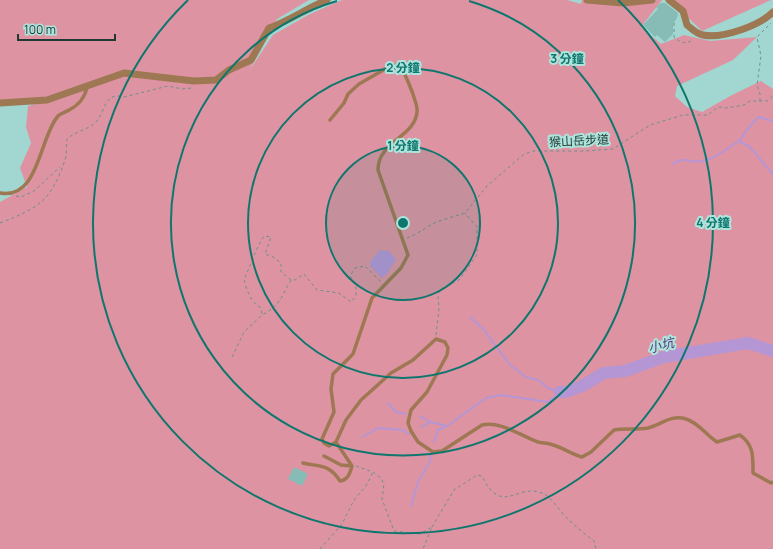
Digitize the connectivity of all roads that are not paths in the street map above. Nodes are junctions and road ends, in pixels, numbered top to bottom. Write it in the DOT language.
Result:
graph roads {
  1 [pos="327,0"];
  2 [pos="587,0"];
  3 [pos="652,0"];
  4 [pos="669,0"];
  5 [pos="773,12"];
  6 [pos="88,84"];
  7 [pos="0,103"];
  8 [pos="330,120"];
  9 [pos="0,193"];
  10 [pos="336,442"];
  11 [pos="324,456"];
  12 [pos="303,463"];
  13 [pos="352,466"];
  14 [pos="773,482"];
  1 -- 6 [label="street"];
  2 -- 3 [label="street"];
  4 -- 5 [label="street"];
  6 -- 7 [label="street"];
  6 -- 9 [label="lane"];
  8 -- 10 [label="lane"];
  10 -- 13 [label="lane"];
  10 -- 14 [label="lane"];
  11 -- 13 [label="lane"];
  12 -- 13 [label="lane"];
}
